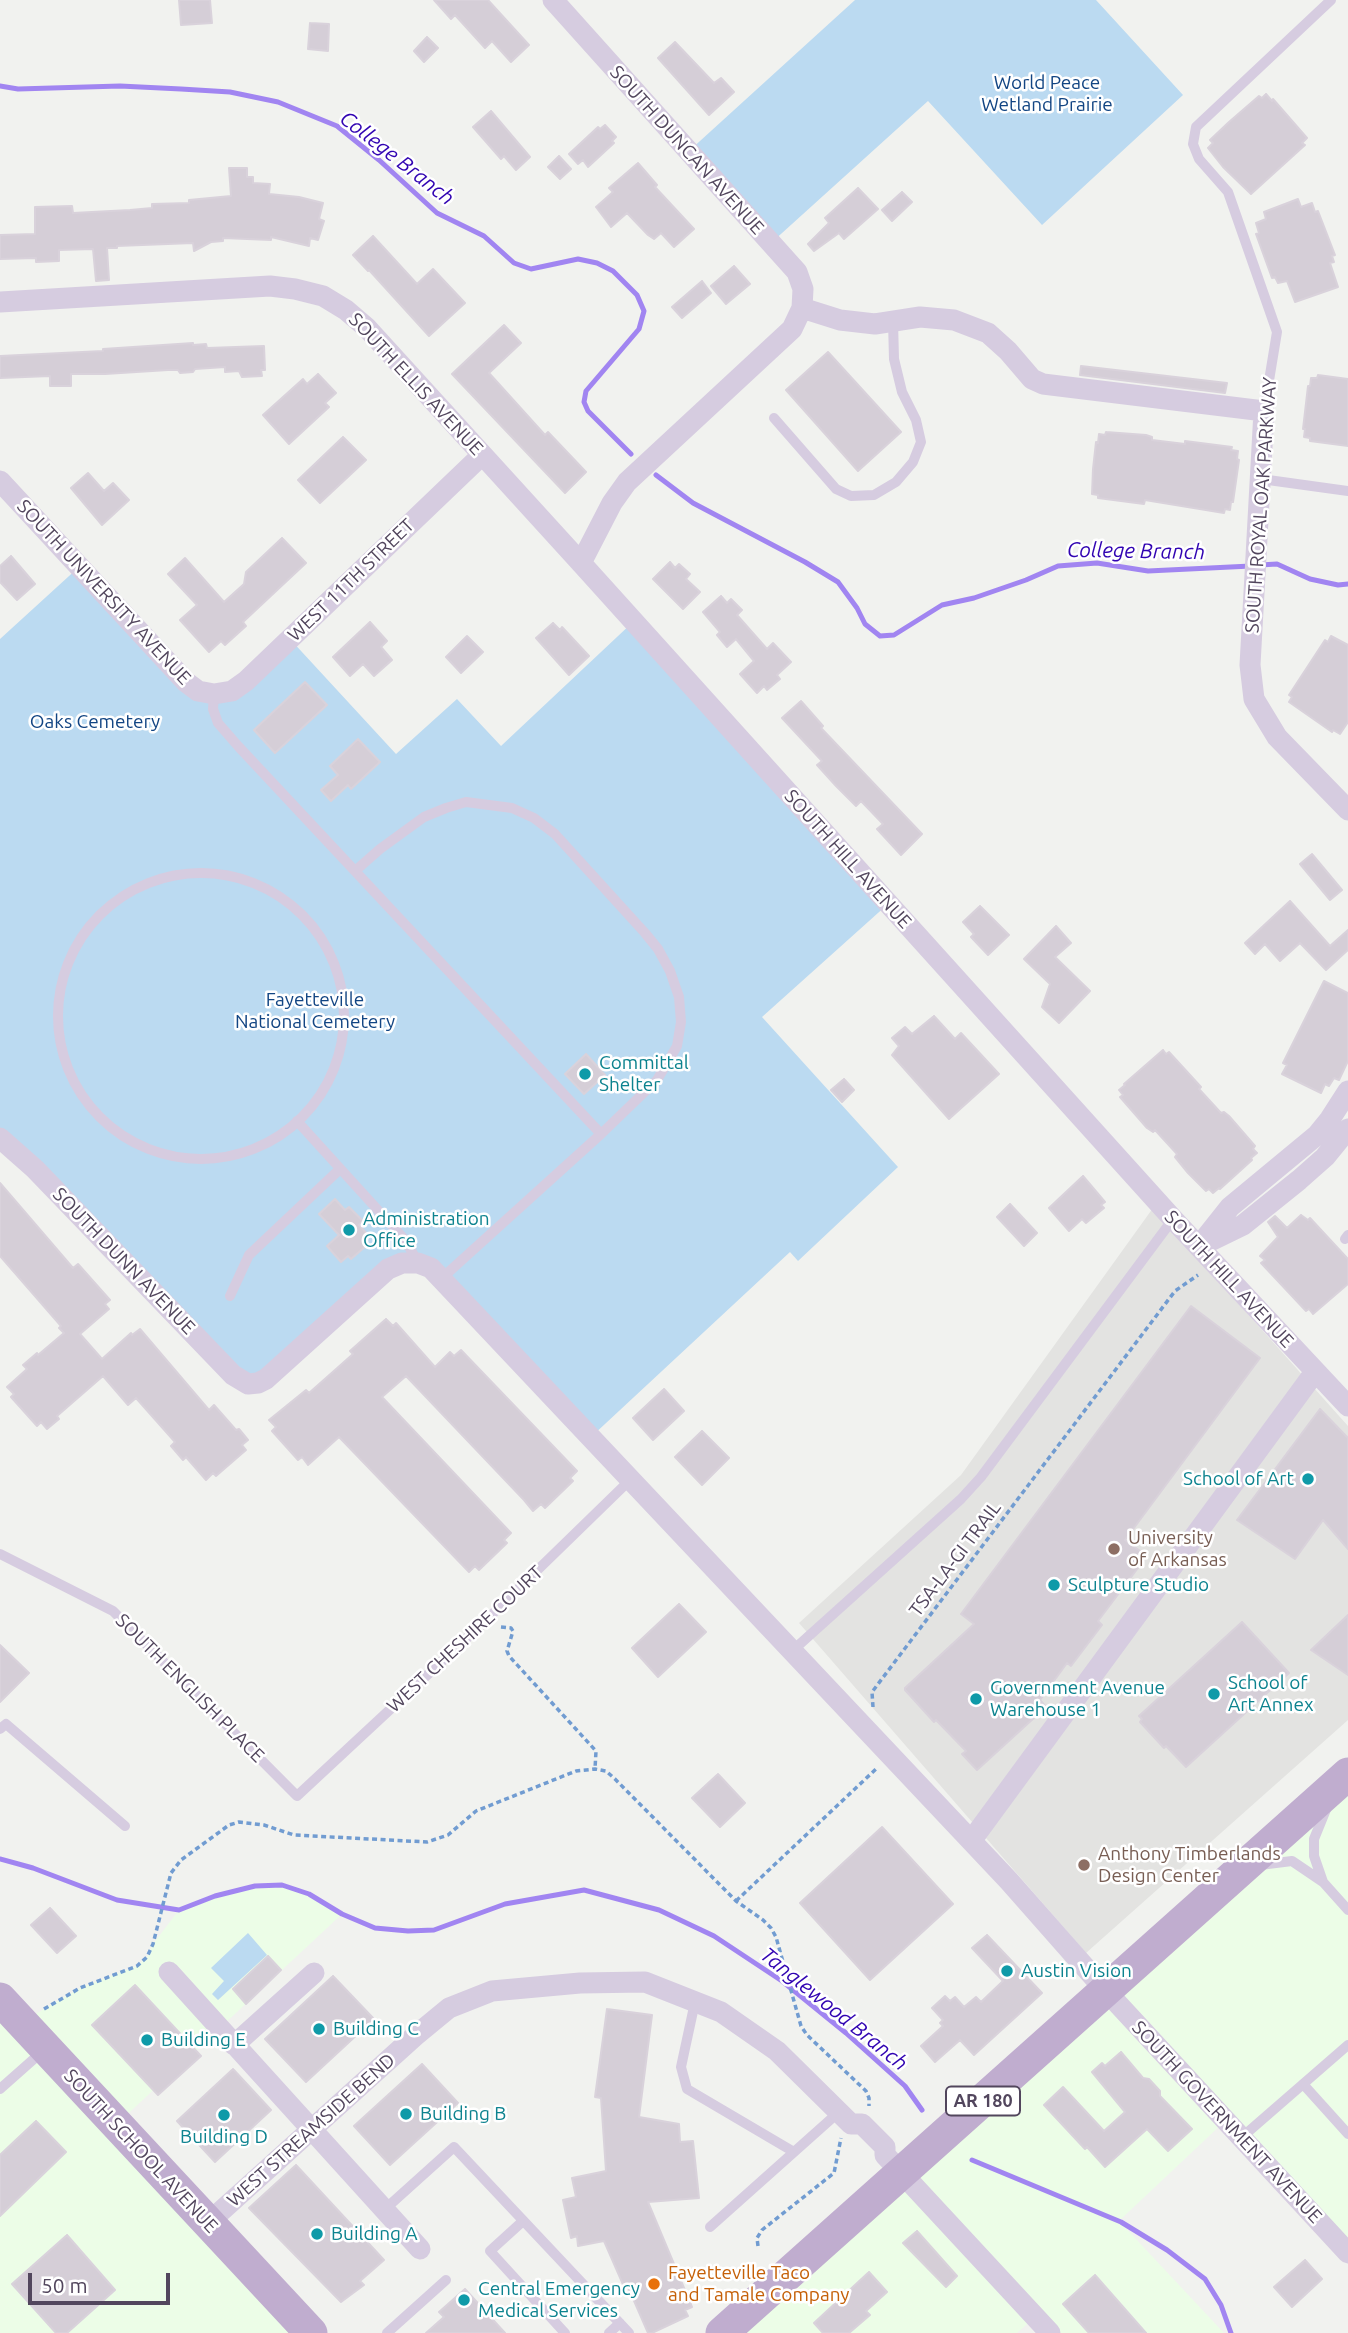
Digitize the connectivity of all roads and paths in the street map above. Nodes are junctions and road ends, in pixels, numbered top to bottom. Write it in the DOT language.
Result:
graph roads {
  1 [pos="553,0"];
  2 [pos="1331,0"];
  3 [pos="0,302"];
  4 [pos="802,308"];
  5 [pos="893,321"];
  6 [pos="1264,411"];
  7 [pos="774,418"];
  8 [pos="482,455"];
  9 [pos="1261,480"];
  10 [pos="0,481"];
  11 [pos="1348,491"];
  12 [pos="581,564"];
  13 [pos="214,694"];
  14 [pos="1348,810"];
  15 [pos="355,871"];
  16 [pos="1348,1091"];
  17 [pos="297,1121"];
  18 [pos="1348,1129"];
  19 [pos="601,1134"];
  20 [pos="0,1138"];
  21 [pos="340,1169"];
  22 [pos="1173,1219"];
  23 [pos="1199,1247"];
  24 [pos="418,1263"];
  25 [pos="1215,1265"];
  26 [pos="442,1278"];
  27 [pos="230,1296"];
  28 [pos="1315,1372"];
  29 [pos="1348,1406"];
  30 [pos="630,1480"];
  31 [pos="0,1554"];
  32 [pos="482,1624"];
  33 [pos="791,1652"];
  34 [pos="880,1716"];
  35 [pos="0,1729"];
  36 [pos="886,1753"];
  37 [pos="595,1769"];
  38 [pos="1343,1779"];
  39 [pos="297,1796"];
  40 [pos="125,1826"];
  41 [pos="971,1842"];
  42 [pos="1244,1868"];
  43 [pos="1324,1882"];
  44 [pos="736,1901"];
  45 [pos="1348,1910"];
  46 [pos="169,1972"];
  47 [pos="314,1973"];
  48 [pos="1106,1991"];
  49 [pos="695,2002"];
  50 [pos="11,2011"];
  51 [pos="798,2014"];
  52 [pos="234,2045"];
  53 [pos="1348,2045"];
  54 [pos="46,2049"];
  55 [pos="1303,2084"];
  56 [pos="0,2090"];
  57 [pos="847,2118"];
  58 [pos="311,2130"];
  59 [pos="1348,2134"];
  60 [pos="1241,2138"];
  61 [pos="794,2152"];
  62 [pos="894,2164"];
  63 [pos="384,2210"];
  64 [pos="523,2221"];
  65 [pos="209,2222"];
  66 [pos="710,2227"];
  67 [pos="419,2249"];
  68 [pos="1348,2253"];
  69 [pos="446,2280"];
  70 [pos="620,2323"];
  71 [pos="306,2331"];
  72 [pos="387,2333"];
  73 [pos="565,2333"];
  74 [pos="609,2333"];
  75 [pos="629,2333"];
  76 [pos="722,2333"];
  77 [pos="1050,2333"];
  1 -- 4 [label="street, SOUTH DUNCAN AVENUE"];
  2 -- 6 [label="lane, SOUTH ROYAL OAK PARKWAY"];
  3 -- 8 [label="street, SOUTH ELLIS AVENUE"];
  4 -- 5 [label="street"];
  4 -- 12 [label="street"];
  5 -- 6 [label="street"];
  5 -- 7 [label="lane"];
  6 -- 9 [label="street, SOUTH ROYAL OAK PARKWAY"];
  8 -- 12 [label="street, SOUTH ELLIS AVENUE"];
  8 -- 13 [label="street, WEST 11TH STREET"];
  9 -- 11 [label="lane"];
  9 -- 14 [label="street, SOUTH ROYAL OAK PARKWAY"];
  10 -- 13 [label="street, SOUTH UNIVERSITY AVENUE"];
  12 -- 22 [label="street, SOUTH HILL AVENUE"];
  13 -- 15 [label="lane"];
  15 -- 19 [label="lane"];
  15 -- 19 [label="lane"];
  16 -- 23 [label="street"];
  17 -- 17 [label="lane"];
  17 -- 21 [label="lane"];
  18 -- 23 [label="street"];
  19 -- 26 [label="lane"];
  20 -- 24 [label="street, SOUTH DUNN AVENUE"];
  21 -- 24 [label="lane"];
  21 -- 27 [label="lane"];
  22 -- 23 [label="street, SOUTH HILL AVENUE"];
  22 -- 33 [label="lane"];
  23 -- 25 [label="street, SOUTH HILL AVENUE"];
  24 -- 26 [label="street, SOUTH GOVERNMENT AVENUE"];
  25 -- 28 [label="street, SOUTH HILL AVENUE"];
  25 -- 34 [label="path, TSA-LA-GI TRAIL"];
  26 -- 30 [label="street, SOUTH GOVERNMENT AVENUE"];
  28 -- 29 [label="street, SOUTH HILL AVENUE"];
  28 -- 41 [label="street"];
  30 -- 32 [label="lane, WEST CHESHIRE COURT"];
  30 -- 33 [label="street, SOUTH GOVERNMENT AVENUE"];
  31 -- 39 [label="lane, SOUTH ENGLISH PLACE"];
  32 -- 37 [label="path"];
  32 -- 39 [label="lane, WEST CHESHIRE COURT"];
  33 -- 36 [label="street, SOUTH GOVERNMENT AVENUE"];
  35 -- 40 [label="lane"];
  36 -- 41 [label="street, SOUTH GOVERNMENT AVENUE"];
  36 -- 44 [label="path"];
  37 -- 44 [label="path"];
  37 -- 50 [label="path"];
  38 -- 42 [label="main road, AR 180"];
  38 -- 43 [label="lane"];
  41 -- 48 [label="street, SOUTH GOVERNMENT AVENUE"];
  42 -- 43 [label="lane"];
  42 -- 48 [label="main road, AR 180"];
  43 -- 45 [label="lane"];
  44 -- 51 [label="path"];
  46 -- 52 [label="street"];
  47 -- 52 [label="street"];
  48 -- 60 [label="street, SOUTH GOVERNMENT AVENUE"];
  48 -- 62 [label="main road, AR 180"];
  49 -- 57 [label="street, WEST STREAMSIDE BEND"];
  49 -- 58 [label="street, WEST STREAMSIDE BEND"];
  49 -- 61 [label="lane"];
  50 -- 54 [label="main road, SOUTH SCHOOL AVENUE"];
  52 -- 58 [label="street"];
  53 -- 55 [label="lane"];
  54 -- 56 [label="lane"];
  54 -- 65 [label="main road, SOUTH SCHOOL AVENUE"];
  55 -- 59 [label="lane"];
  55 -- 60 [label="lane"];
  57 -- 61 [label="lane"];
  57 -- 62 [label="street, WEST STREAMSIDE BEND"];
  58 -- 63 [label="street"];
  58 -- 65 [label="street, WEST STREAMSIDE BEND"];
  60 -- 68 [label="street, SOUTH GOVERNMENT AVENUE"];
  61 -- 66 [label="lane"];
  62 -- 76 [label="main road, AR 180"];
  62 -- 77 [label="street"];
  63 -- 64 [label="lane"];
  63 -- 67 [label="street"];
  64 -- 70 [label="lane"];
  64 -- 73 [label="lane"];
  65 -- 71 [label="main road, SOUTH SCHOOL AVENUE"];
  69 -- 72 [label="lane"];
  70 -- 74 [label="lane"];
  70 -- 75 [label="lane"];
}
